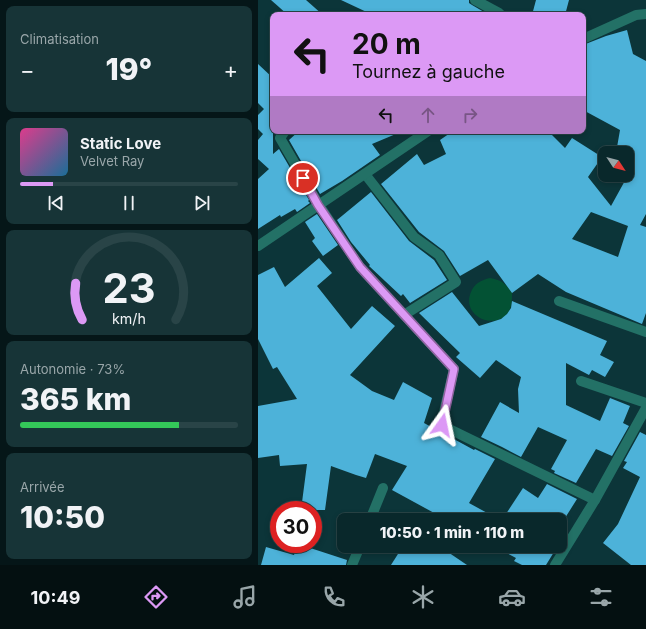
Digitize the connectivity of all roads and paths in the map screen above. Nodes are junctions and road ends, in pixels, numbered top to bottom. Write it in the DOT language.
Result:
graph roads {
  1 [pos="475,0"];
  2 [pos="497,12"];
  3 [pos="646,14"];
  4 [pos="586,39"];
  5 [pos="283,134"];
  6 [pos="424,134"];
  7 [pos="365,174"];
  8 [pos="318,205"];
  9 [pos="258,246"];
  10 [pos="559,301"];
  11 [pos="404,315"];
  12 [pos="646,332"];
  13 [pos="582,381"];
  14 [pos="646,403"];
  15 [pos="646,408"];
  16 [pos="383,488"];
  17 [pos="595,500"];
  18 [pos="373,513"];
  19 [pos="357,553"];
  20 [pos="352,565"];
  21 [pos="555,565"];
  1 -- 2 [label="street"];
  3 -- 4 [label="street"];
  5 -- 8 [label="street"];
  6 -- 7 [label="street"];
  7 -- 8 [label="street"];
  7 -- 11 [label="street"];
  8 -- 9 [label="street"];
  8 -- 11 [label="street"];
  10 -- 12 [label="street"];
  11 -- 17 [label="street"];
  13 -- 14 [label="street"];
  15 -- 17 [label="street"];
  16 -- 18 [label="street"];
  17 -- 21 [label="street"];
  19 -- 20 [label="street"];
}
